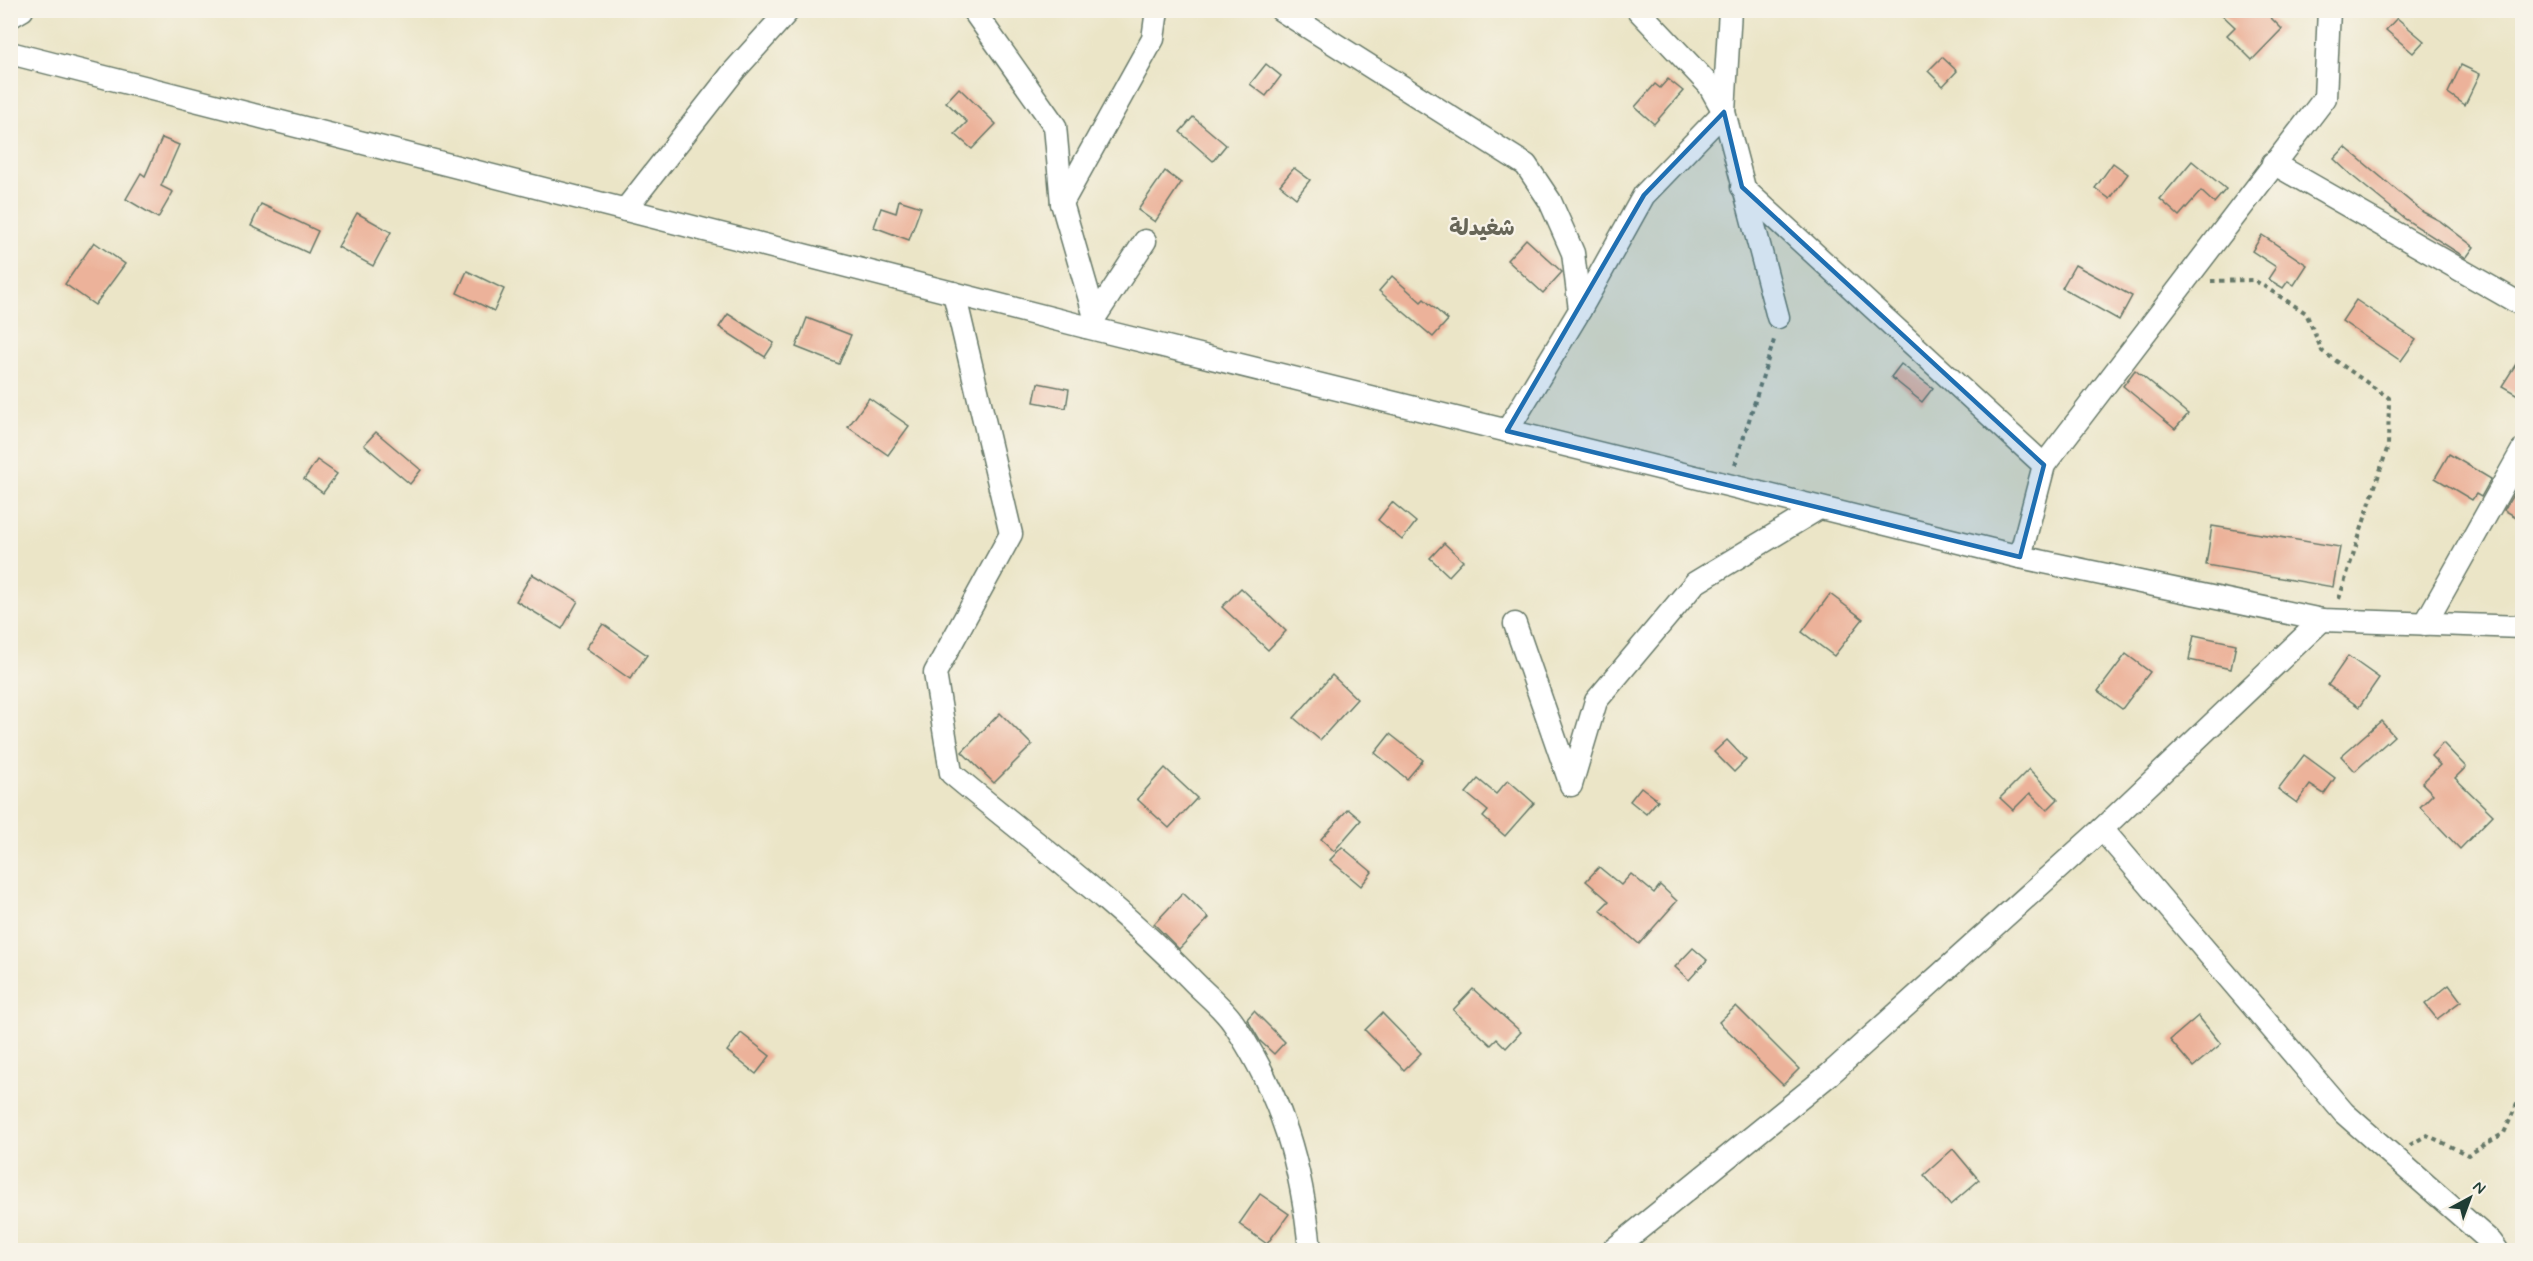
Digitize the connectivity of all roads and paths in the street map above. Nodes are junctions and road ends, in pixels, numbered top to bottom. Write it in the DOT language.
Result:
graph roads {
  1 [pos="22,10"];
  2 [pos="789,10"];
  3 [pos="973,10"];
  4 [pos="1157,10"];
  5 [pos="1281,10"];
  6 [pos="1638,10"];
  7 [pos="1730,10"];
  8 [pos="2329,10"];
  9 [pos="10,17"];
  10 [pos="10,53"];
  11 [pos="1724,112"];
  12 [pos="2272,164"];
  13 [pos="1742,187"];
  14 [pos="1062,203"];
  15 [pos="625,210"];
  16 [pos="1145,241"];
  17 [pos="2183,281"];
  18 [pos="954,293"];
  19 [pos="2523,305"];
  20 [pos="1580,310"];
  21 [pos="1778,317"];
  22 [pos="1091,322"];
  23 [pos="1507,431"];
  24 [pos="2523,451"];
  25 [pos="2044,465"];
  26 [pos="1729,486"];
  27 [pos="1819,508"];
  28 [pos="2020,557"];
  29 [pos="2327,620"];
  30 [pos="1515,624"];
  31 [pos="2425,624"];
  32 [pos="2523,627"];
  33 [pos="2102,829"];
  34 [pos="2523,1093"];
  35 [pos="2393,1156"];
  36 [pos="1310,1251"];
  37 [pos="1613,1251"];
  38 [pos="2498,1251"];
  1 -- 9 [label="street"];
  2 -- 15 [label="street"];
  3 -- 14 [label="street"];
  4 -- 14 [label="street"];
  5 -- 20 [label="street"];
  6 -- 11 [label="street"];
  7 -- 11 [label="street"];
  8 -- 12 [label="street"];
  10 -- 15 [label="street"];
  11 -- 13 [label="street"];
  11 -- 20 [label="street"];
  12 -- 17 [label="street"];
  12 -- 19 [label="street"];
  13 -- 21 [label="street"];
  13 -- 25 [label="street"];
  14 -- 22 [label="street"];
  15 -- 18 [label="street"];
  16 -- 22 [label="street"];
  17 -- 25 [label="street"];
  17 -- 29 [label="path"];
  18 -- 22 [label="street"];
  18 -- 36 [label="street"];
  20 -- 23 [label="street"];
  21 -- 26 [label="path"];
  22 -- 23 [label="street"];
  23 -- 26 [label="street"];
  24 -- 31 [label="street"];
  25 -- 28 [label="street"];
  26 -- 27 [label="street"];
  27 -- 28 [label="street"];
  27 -- 30 [label="street"];
  28 -- 29 [label="street"];
  29 -- 31 [label="street"];
  29 -- 33 [label="street"];
  31 -- 32 [label="street"];
  33 -- 35 [label="street"];
  33 -- 37 [label="street"];
  34 -- 35 [label="path"];
  35 -- 38 [label="street"];
}
